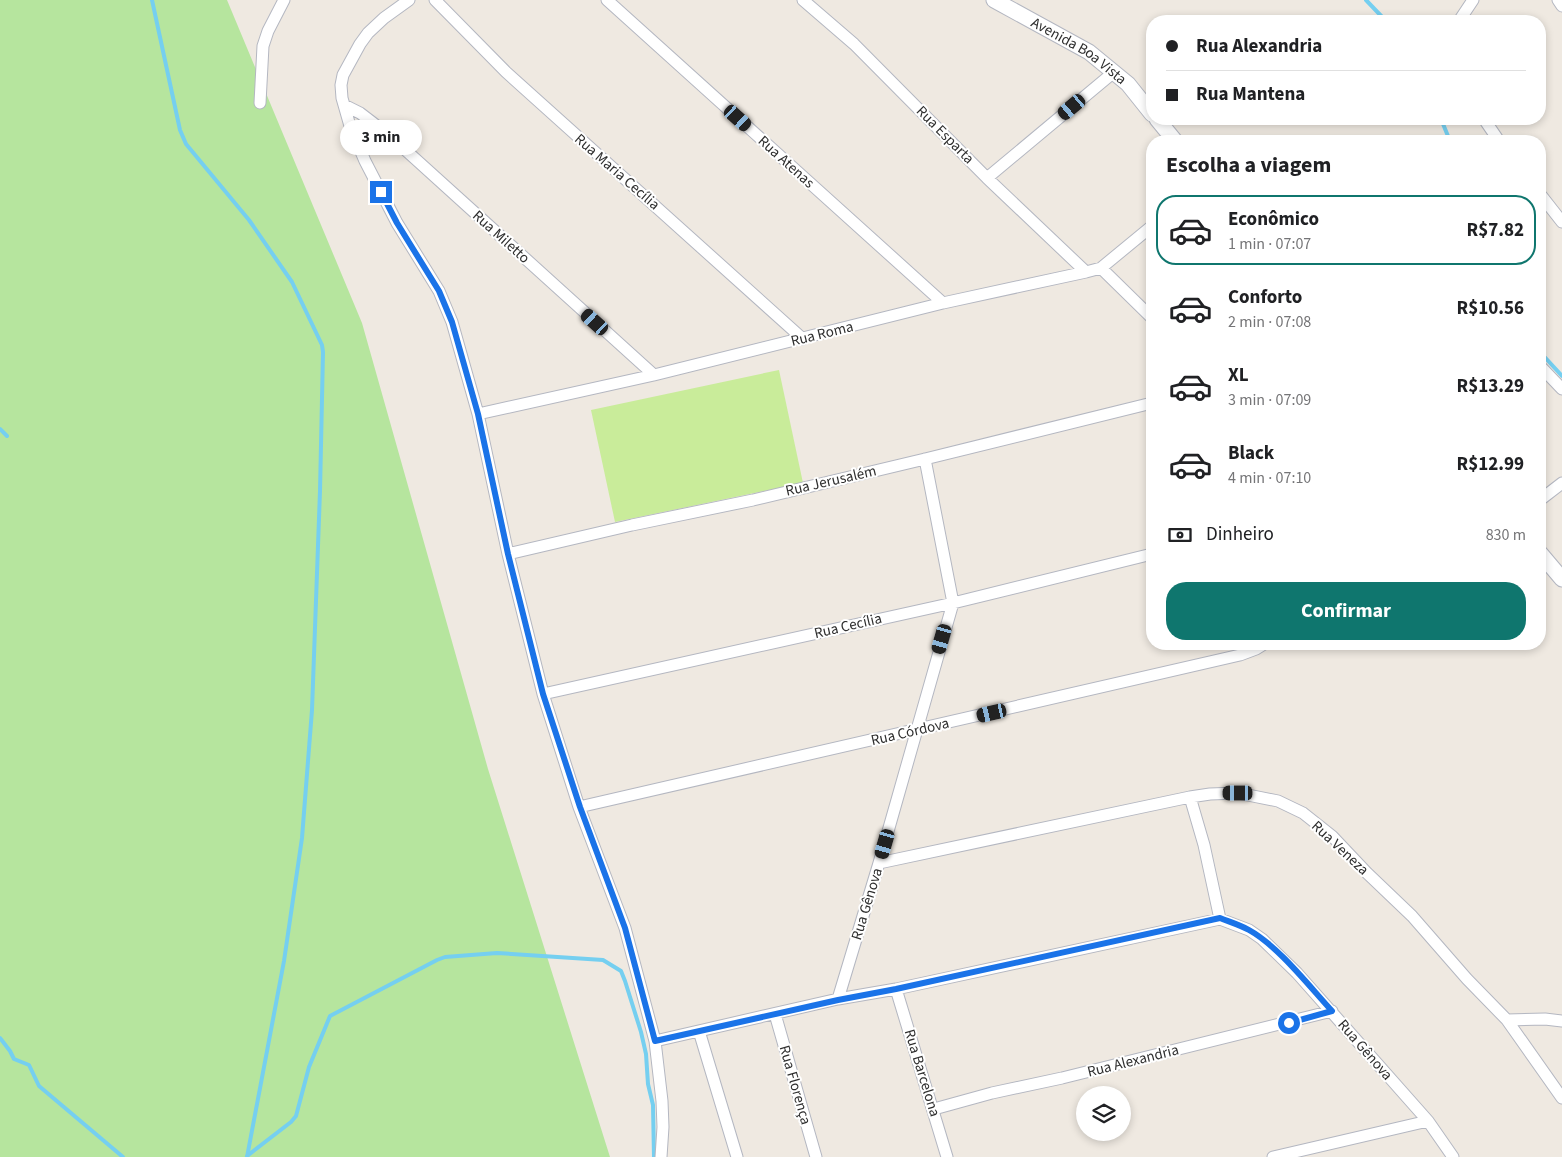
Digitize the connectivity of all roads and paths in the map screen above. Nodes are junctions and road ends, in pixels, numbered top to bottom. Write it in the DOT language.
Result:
graph roads {
  1 [pos="284,0"];
  2 [pos="409,0"];
  3 [pos="435,0"];
  4 [pos="607,0"];
  5 [pos="803,0"];
  6 [pos="994,0"];
  7 [pos="1473,0"];
  8 [pos="1558,0"];
  9 [pos="1562,6"];
  10 [pos="1463,15"];
  11 [pos="1114,72"];
  12 [pos="260,103"];
  13 [pos="344,105"];
  14 [pos="1146,106"];
  15 [pos="1162,125"];
  16 [pos="1170,135"];
  17 [pos="987,178"];
  18 [pos="1546,202"];
  19 [pos="1562,222"];
  20 [pos="1146,231"];
  21 [pos="1102,268"];
  22 [pos="1086,272"];
  23 [pos="942,303"];
  24 [pos="1146,312"];
  25 [pos="803,339"];
  26 [pos="1546,372"];
  27 [pos="654,375"];
  28 [pos="1562,389"];
  29 [pos="1146,404"];
  30 [pos="478,414"];
  31 [pos="925,459"];
  32 [pos="1562,483"];
  33 [pos="1546,495"];
  34 [pos="508,554"];
  35 [pos="1146,555"];
  36 [pos="1546,560"];
  37 [pos="1562,579"];
  38 [pos="952,603"];
  39 [pos="1253,650"];
  40 [pos="543,694"];
  41 [pos="916,730"];
  42 [pos="1190,797"];
  43 [pos="580,807"];
  44 [pos="879,862"];
  45 [pos="1220,918"];
  46 [pos="896,989"];
  47 [pos="838,1000"];
  48 [pos="1332,1011"];
  49 [pos="775,1014"];
  50 [pos="1507,1020"];
  51 [pos="1562,1021"];
  52 [pos="700,1031"];
  53 [pos="655,1041"];
  54 [pos="1562,1098"];
  55 [pos="934,1109"];
  56 [pos="1428,1121"];
  57 [pos="662,1157"];
  58 [pos="737,1157"];
  59 [pos="816,1157"];
  60 [pos="947,1157"];
  61 [pos="1274,1157"];
  62 [pos="1453,1157"];
  1 -- 12 [label="street"];
  2 -- 13 [label="street"];
  3 -- 25 [label="street, Rua Maria Cecília"];
  4 -- 23 [label="street, Rua Atenas"];
  5 -- 17 [label="street, Rua Esparta"];
  6 -- 11 [label="street, Avenida Boa Vista"];
  7 -- 10 [label="street"];
  8 -- 9 [label="street"];
  11 -- 14 [label="street, Avenida Boa Vista"];
  11 -- 17 [label="street"];
  13 -- 27 [label="street, Rua Miletto"];
  13 -- 30 [label="street"];
  15 -- 16 [label="street"];
  17 -- 22 [label="street, Rua Esparta"];
  18 -- 19 [label="street"];
  20 -- 21 [label="street, Rua Roma"];
  21 -- 22 [label="street, Rua Roma"];
  21 -- 24 [label="street"];
  22 -- 23 [label="street, Rua Roma"];
  23 -- 25 [label="street, Rua Roma"];
  25 -- 27 [label="street, Rua Roma"];
  26 -- 28 [label="street"];
  27 -- 30 [label="street, Rua Roma"];
  29 -- 31 [label="street, Rua Jerusalém"];
  30 -- 34 [label="street"];
  31 -- 34 [label="street, Rua Jerusalém"];
  31 -- 38 [label="street, Rua Gênova"];
  32 -- 33 [label="street"];
  34 -- 40 [label="street"];
  35 -- 38 [label="street, Rua Cecília"];
  36 -- 37 [label="street"];
  38 -- 40 [label="street, Rua Cecília"];
  38 -- 41 [label="street, Rua Gênova"];
  39 -- 41 [label="street, Rua Córdova"];
  40 -- 43 [label="street"];
  41 -- 43 [label="street, Rua Córdova"];
  41 -- 44 [label="street, Rua Gênova"];
  42 -- 44 [label="street, Rua Veneza"];
  42 -- 45 [label="street"];
  42 -- 50 [label="street, Rua Veneza"];
  43 -- 53 [label="street"];
  44 -- 47 [label="street, Rua Gênova"];
  45 -- 46 [label="street"];
  45 -- 48 [label="street, Rua Gênova"];
  46 -- 47 [label="street"];
  46 -- 55 [label="street, Rua Barcelona"];
  47 -- 49 [label="street"];
  48 -- 55 [label="street, Rua Alexandria"];
  48 -- 56 [label="street, Rua Gênova"];
  49 -- 52 [label="street"];
  49 -- 59 [label="street, Rua Florença"];
  50 -- 51 [label="street"];
  50 -- 54 [label="street, Rua Veneza"];
  52 -- 53 [label="street"];
  52 -- 58 [label="street"];
  53 -- 57 [label="street"];
  55 -- 60 [label="street, Rua Barcelona"];
  56 -- 61 [label="street"];
  56 -- 62 [label="street, Rua Gênova"];
}
